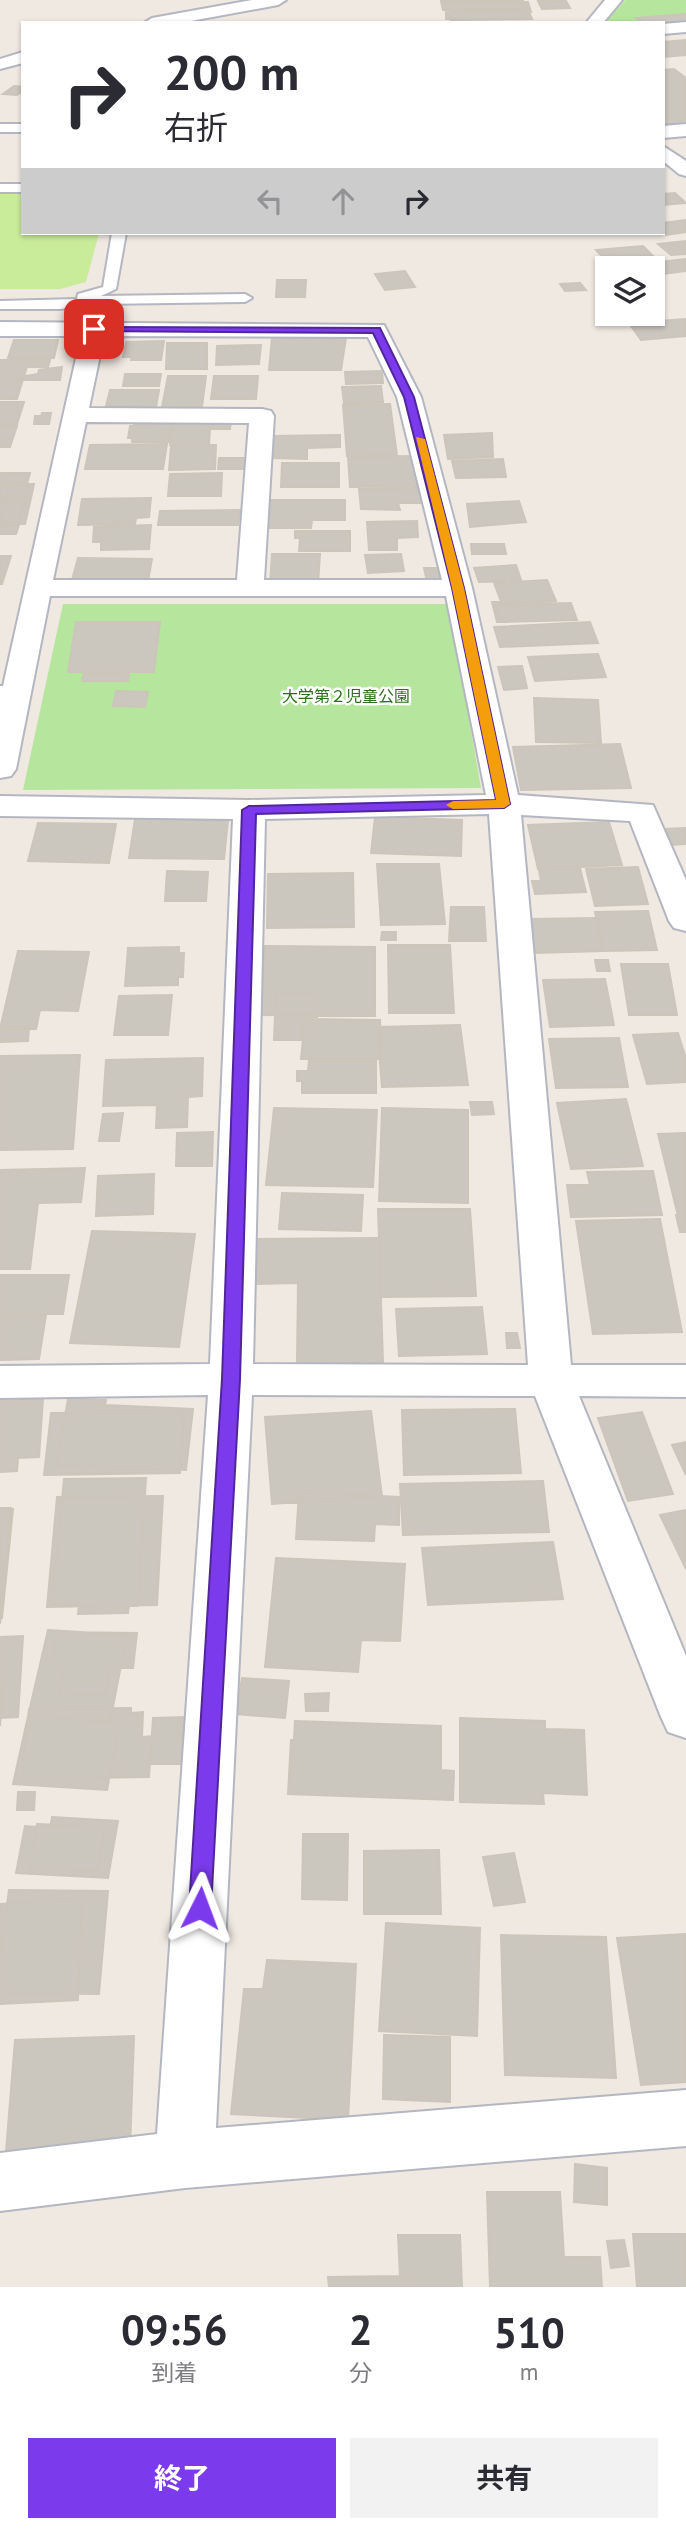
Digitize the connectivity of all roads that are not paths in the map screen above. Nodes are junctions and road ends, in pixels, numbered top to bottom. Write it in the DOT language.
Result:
graph roads {
  1 [pos="278,0"];
  2 [pos="614,0"];
  3 [pos="163,21"];
  4 [pos="596,21"];
  5 [pos="686,27"];
  6 [pos="665,29"];
  7 [pos="21,58"];
  8 [pos="0,64"];
  9 [pos="0,128"];
  10 [pos="21,128"];
  11 [pos="686,130"];
  12 [pos="665,132"];
  13 [pos="665,154"];
  14 [pos="686,170"];
  15 [pos="0,188"];
  16 [pos="21,188"];
  17 [pos="119,235"];
  18 [pos="245,298"];
  19 [pos="0,305"];
  20 [pos="60,305"];
  21 [pos="0,329"];
  22 [pos="44,329"];
  23 [pos="94,329"];
  24 [pos="75,415"];
  25 [pos="38,588"];
  26 [pos="250,588"];
  27 [pos="458,588"];
  28 [pos="8,695"];
  29 [pos="0,769"];
  30 [pos="504,804"];
  31 [pos="0,806"];
  32 [pos="249,810"];
  33 [pos="686,921"];
  34 [pos="231,1379"];
  35 [pos="551,1381"];
  36 [pos="686,1381"];
  37 [pos="0,1382"];
  38 [pos="686,1717"];
  39 [pos="686,2118"];
  40 [pos="185,2159"];
  41 [pos="0,2182"];
  1 -- 3 [label="street"];
  2 -- 4 [label="street"];
  5 -- 6 [label="street"];
  7 -- 8 [label="street"];
  9 -- 10 [label="lane"];
  11 -- 12 [label="street"];
  13 -- 14 [label="street"];
  15 -- 16 [label="lane"];
  17 -- 20 [label="lane"];
  18 -- 20 [label="lane"];
  19 -- 20 [label="lane"];
  20 -- 22 [label="lane"];
  21 -- 22 [label="street"];
  22 -- 23 [label="street"];
  23 -- 24 [label="street"];
  23 -- 27 [label="street"];
  24 -- 25 [label="street"];
  24 -- 26 [label="street"];
  25 -- 26 [label="street"];
  25 -- 28 [label="street"];
  26 -- 27 [label="street"];
  27 -- 30 [label="street"];
  28 -- 29 [label="street"];
  30 -- 32 [label="street"];
  30 -- 33 [label="street"];
  30 -- 35 [label="street"];
  31 -- 32 [label="street"];
  32 -- 34 [label="street"];
  34 -- 35 [label="street"];
  34 -- 37 [label="street"];
  34 -- 40 [label="street"];
  35 -- 36 [label="street"];
  35 -- 38 [label="street"];
  39 -- 40 [label="street"];
  40 -- 41 [label="street"];
}
